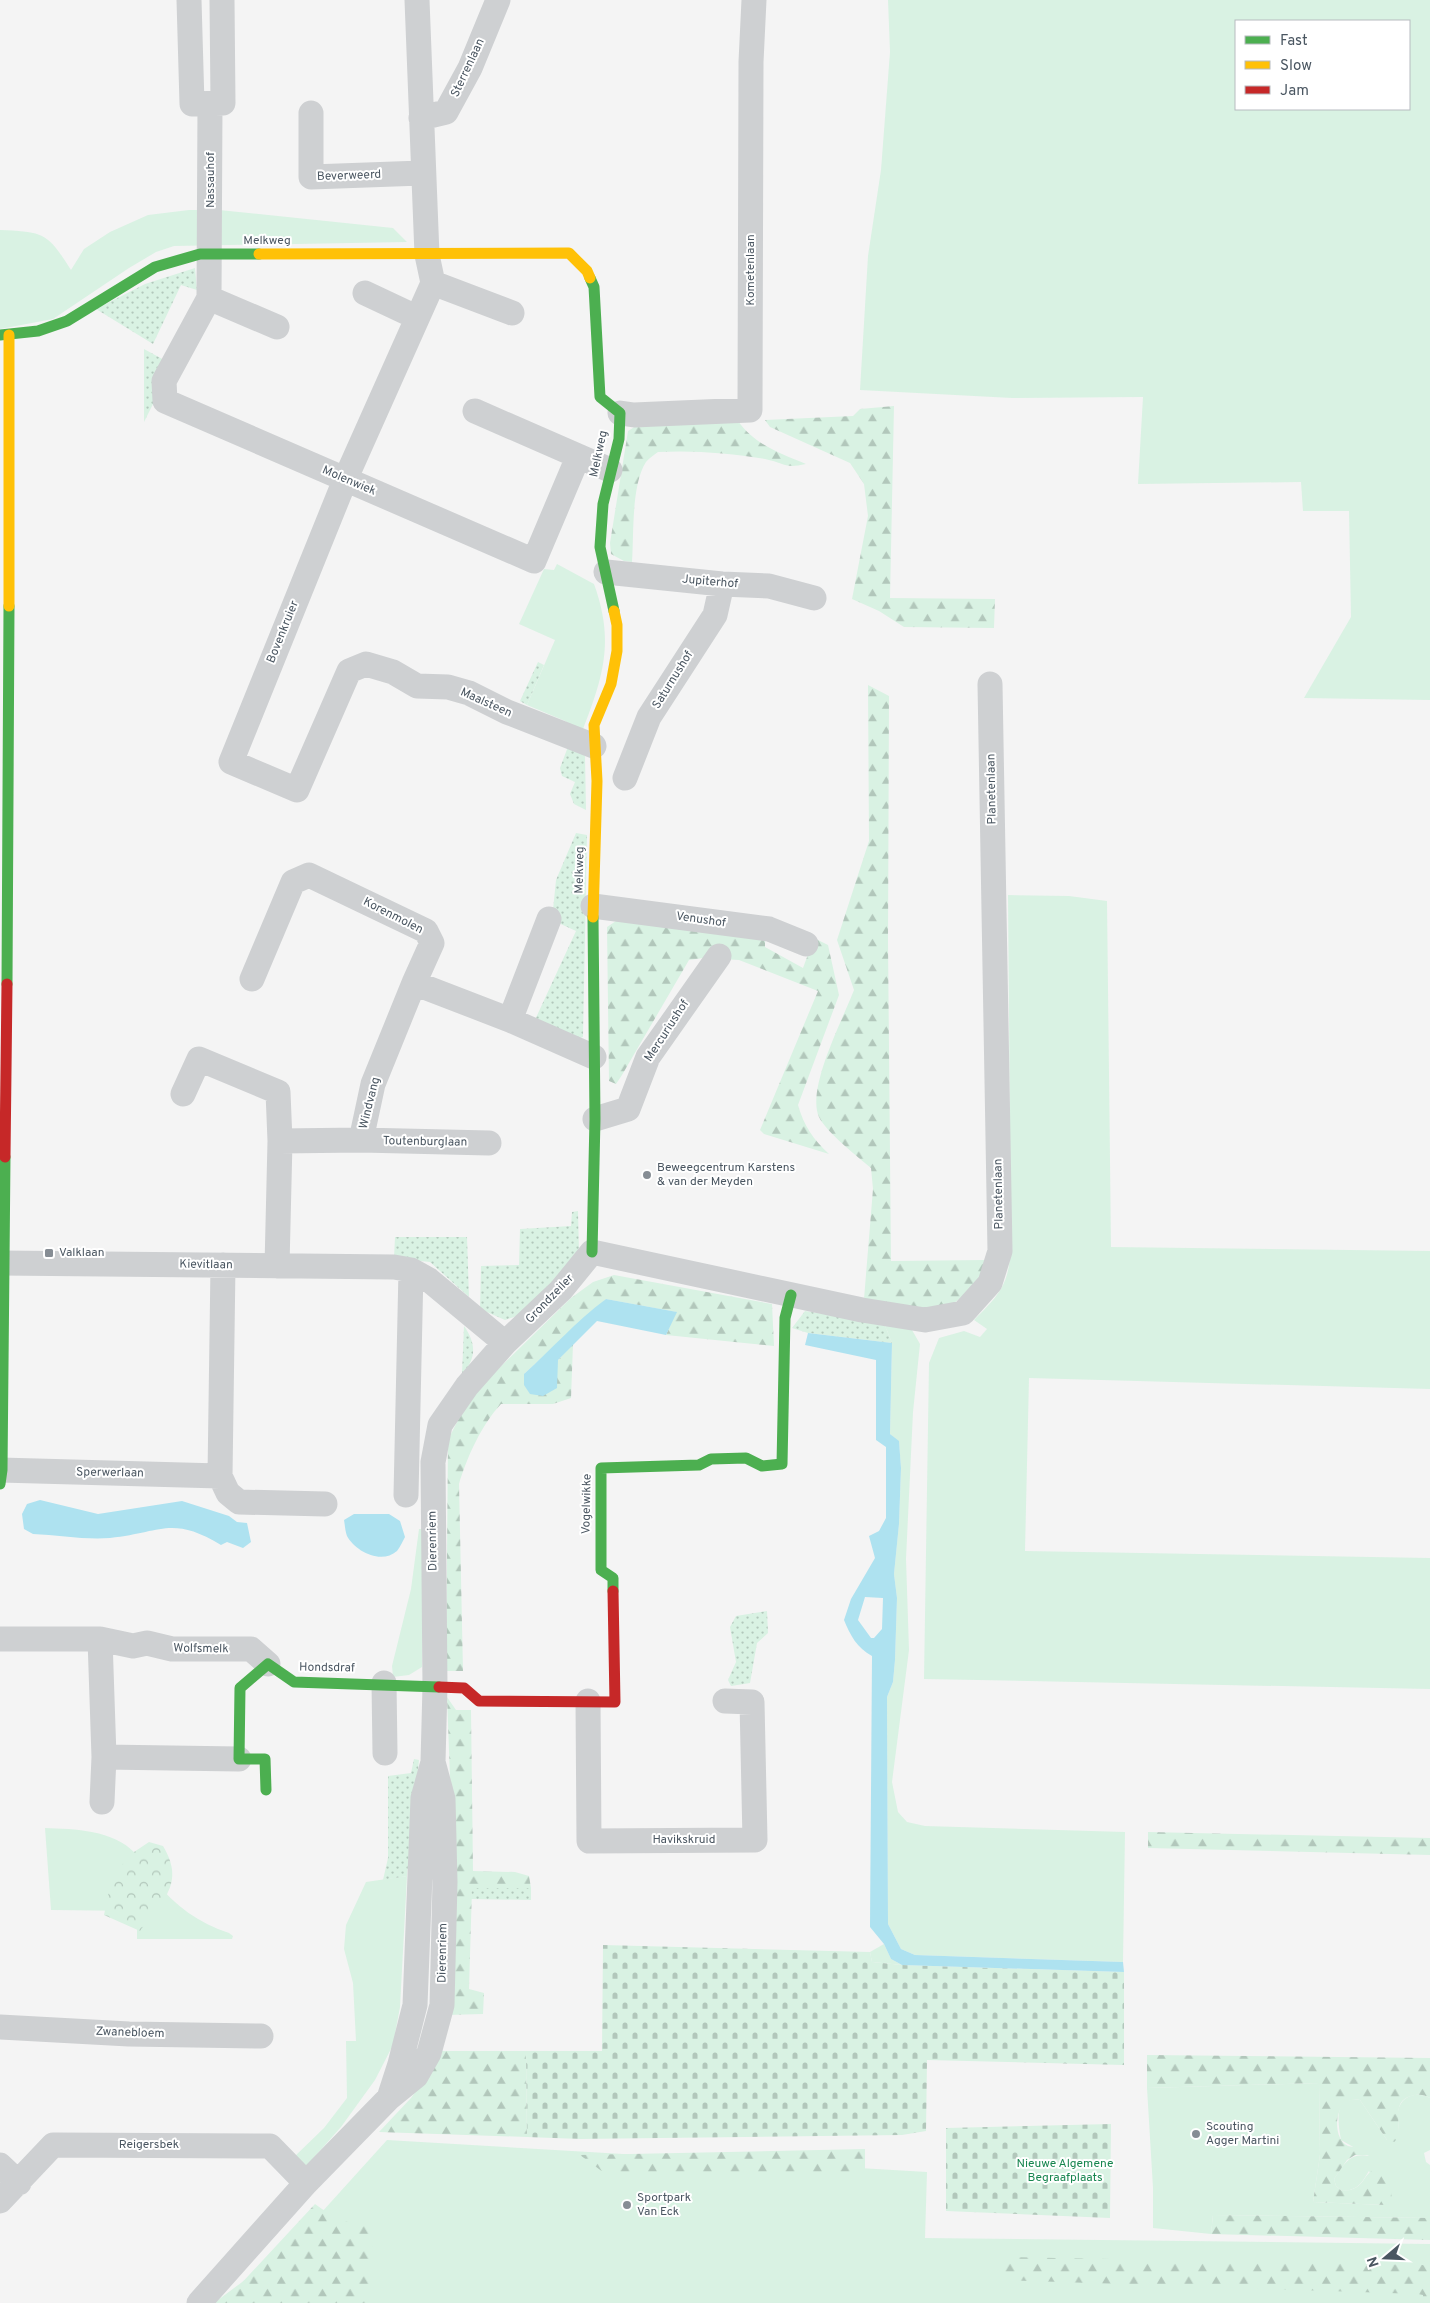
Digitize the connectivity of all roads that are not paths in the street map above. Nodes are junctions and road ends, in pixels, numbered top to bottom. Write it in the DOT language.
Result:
graph roads {
  1 [pos="189,0"];
  2 [pos="222,0"];
  3 [pos="417,0"];
  4 [pos="498,0"];
  5 [pos="754,0"];
  6 [pos="210,105"];
  7 [pos="311,113"];
  8 [pos="421,118"];
  9 [pos="422,173"];
  10 [pos="211,255"];
  11 [pos="427,255"];
  12 [pos="433,282"];
  13 [pos="365,293"];
  14 [pos="209,298"];
  15 [pos="512,313"];
  16 [pos="416,317"];
  17 [pos="277,327"];
  18 [pos="5,335"];
  19 [pos="475,411"];
  20 [pos="620,413"];
  21 [pos="578,457"];
  22 [pos="610,470"];
  23 [pos="345,480"];
  24 [pos="606,572"];
  25 [pos="722,584"];
  26 [pos="814,598"];
  27 [pos="349,671"];
  28 [pos="990,684"];
  29 [pos="594,746"];
  30 [pos="625,778"];
  31 [pos="5,805"];
  32 [pos="593,906"];
  33 [pos="549,918"];
  34 [pos="806,944"];
  35 [pos="719,956"];
  36 [pos="252,979"];
  37 [pos="414,983"];
  38 [pos="510,1020"];
  39 [pos="3,1053"];
  40 [pos="594,1056"];
  41 [pos="183,1094"];
  42 [pos="595,1119"];
  43 [pos="361,1140"];
  44 [pos="280,1141"];
  45 [pos="490,1143"];
  46 [pos="592,1252"];
  47 [pos="2,1263"];
  48 [pos="223,1265"];
  49 [pos="277,1266"];
  50 [pos="411,1270"];
  51 [pos="791,1294"];
  52 [pos="505,1343"];
  53 [pos="1,1475"];
  54 [pos="220,1476"];
  55 [pos="406,1495"];
  56 [pos="325,1504"];
  57 [pos="0,1639"];
  58 [pos="100,1639"];
  59 [pos="268,1664"];
  60 [pos="384,1683"];
  61 [pos="436,1686"];
  62 [pos="588,1701"];
  63 [pos="725,1701"];
  64 [pos="385,1753"];
  65 [pos="104,1757"];
  66 [pos="239,1758"];
  67 [pos="266,1790"];
  68 [pos="102,1802"];
  69 [pos="0,2027"];
  70 [pos="261,2036"];
  71 [pos="0,2165"];
  72 [pos="19,2183"];
  73 [pos="306,2183"];
  74 [pos="0,2201"];
  75 [pos="199,2303"];
  1 -- 6 [label="street"];
  2 -- 6 [label="street"];
  3 -- 8 [label="street"];
  4 -- 8 [label="street, Sterrenlaan"];
  5 -- 20 [label="street, Kometenlaan"];
  6 -- 10 [label="street, Nassauhof"];
  7 -- 9 [label="street, Beverweerd"];
  8 -- 9 [label="street"];
  9 -- 11 [label="street"];
  10 -- 11 [label="street, Melkweg"];
  10 -- 14 [label="street, Molenwiek"];
  10 -- 18 [label="street, Melkweg"];
  11 -- 12 [label="street"];
  11 -- 20 [label="street, Melkweg"];
  12 -- 15 [label="street"];
  12 -- 16 [label="street, Bovenkruier"];
  13 -- 16 [label="street"];
  14 -- 17 [label="street"];
  14 -- 23 [label="street, Molenwiek"];
  16 -- 23 [label="street, Bovenkruier"];
  18 -- 31 [label="street"];
  19 -- 21 [label="street"];
  20 -- 22 [label="street, Melkweg"];
  21 -- 22 [label="street"];
  21 -- 23 [label="street, Molenwiek"];
  22 -- 24 [label="street, Melkweg"];
  23 -- 27 [label="street, Bovenkruier"];
  24 -- 25 [label="street, Jupiterhof"];
  24 -- 29 [label="street, Melkweg"];
  25 -- 26 [label="street, Jupiterhof"];
  25 -- 30 [label="street, Saturnushof"];
  27 -- 29 [label="street, Maalsteen"];
  28 -- 51 [label="street, Planetenlaan"];
  29 -- 32 [label="street, Melkweg"];
  31 -- 39 [label="street"];
  32 -- 34 [label="street, Venushof"];
  32 -- 40 [label="street, Melkweg"];
  33 -- 38 [label="street"];
  35 -- 42 [label="street, Mercuriushof"];
  36 -- 37 [label="street, Korenmolen"];
  37 -- 38 [label="street"];
  37 -- 43 [label="street, Windvang"];
  38 -- 40 [label="street"];
  39 -- 47 [label="street"];
  40 -- 42 [label="street, Melkweg"];
  41 -- 44 [label="street"];
  42 -- 46 [label="street, Melkweg"];
  43 -- 44 [label="street, Windvang"];
  43 -- 45 [label="street, Toutenburglaan"];
  44 -- 49 [label="street"];
  46 -- 51 [label="street, Planetenlaan"];
  46 -- 52 [label="street, Grondzeiler"];
  47 -- 48 [label="street, Kievitlaan"];
  47 -- 53 [label="street"];
  48 -- 49 [label="street, Kievitlaan"];
  48 -- 54 [label="street"];
  49 -- 50 [label="street, Kievitlaan"];
  50 -- 52 [label="street, Kievitlaan"];
  50 -- 55 [label="street"];
  51 -- 62 [label="street, Vogelwikke"];
  52 -- 61 [label="street, Dierenriem"];
  53 -- 54 [label="street, Sperwerlaan"];
  54 -- 56 [label="street"];
  57 -- 58 [label="street, Wolfsmelk"];
  58 -- 59 [label="street, Wolfsmelk"];
  58 -- 65 [label="street"];
  59 -- 60 [label="street, Hondsdraf"];
  59 -- 66 [label="street"];
  60 -- 61 [label="street, Hondsdraf"];
  60 -- 64 [label="street"];
  61 -- 62 [label="street, Vogelwikke"];
  61 -- 73 [label="street, Dierenriem"];
  62 -- 63 [label="street, Havikskruid"];
  65 -- 66 [label="street"];
  65 -- 68 [label="street"];
  66 -- 67 [label="street"];
  69 -- 70 [label="street, Zwanebloem"];
  71 -- 72 [label="street"];
  72 -- 73 [label="street, Reigersbek"];
  72 -- 74 [label="street, Reigersbek"];
  73 -- 75 [label="street, Dierenriem"];
}
